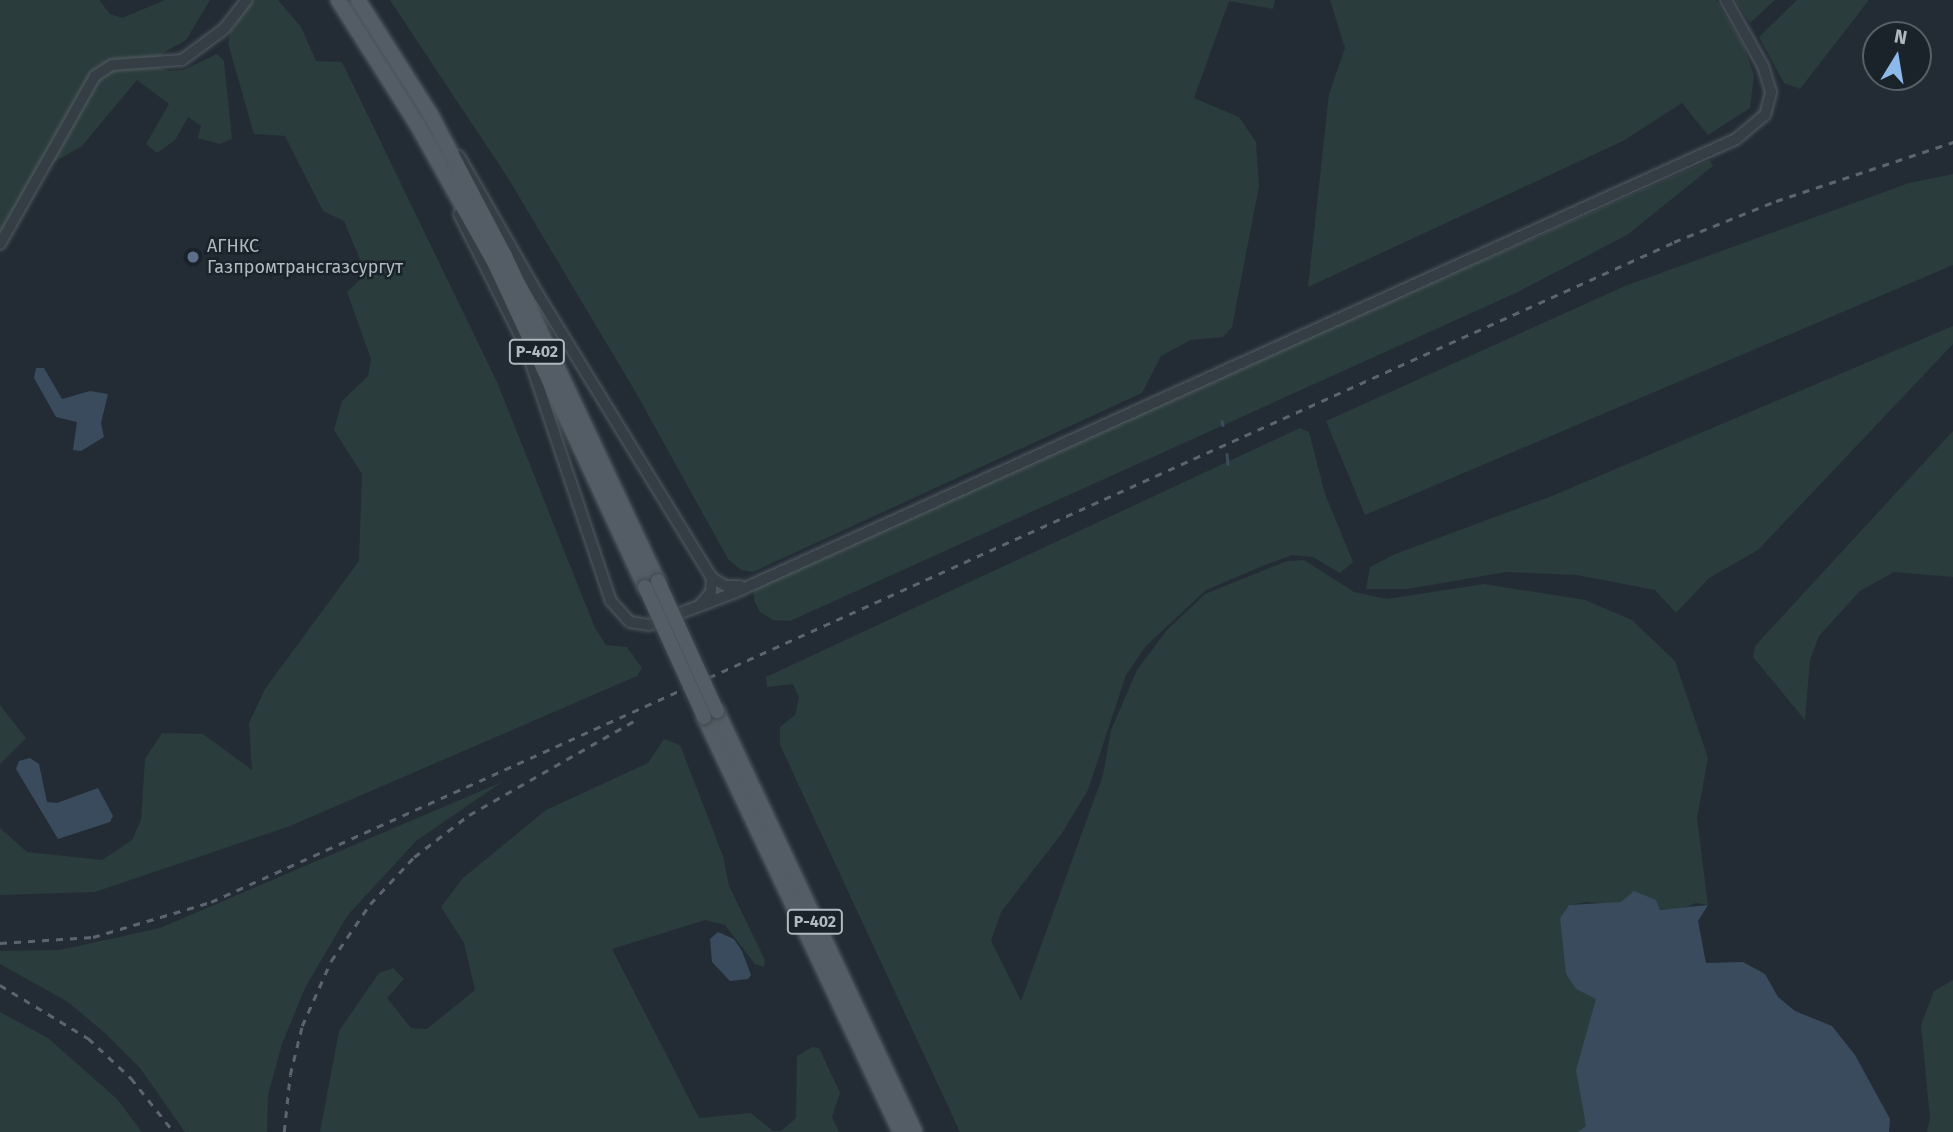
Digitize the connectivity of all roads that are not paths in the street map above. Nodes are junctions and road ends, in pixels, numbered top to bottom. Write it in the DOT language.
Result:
graph roads {
  1 [pos="247,0"];
  2 [pos="338,0"];
  3 [pos="358,0"];
  4 [pos="1726,0"];
  5 [pos="431,115"];
  6 [pos="416,123"];
  7 [pos="0,244"];
  8 [pos="772,574"];
  9 [pos="712,578"];
  10 [pos="652,584"];
  11 [pos="688,612"];
  12 [pos="710,714"];
  13 [pos="900,1132"];
  14 [pos="915,1132"];
  1 -- 7 [label="street"];
  2 -- 6 [label="main road, Р-402"];
  3 -- 5 [label="main road, Р-402"];
  4 -- 8 [label="street"];
  5 -- 9 [label="street"];
  5 -- 10 [label="main road, Р-402"];
  6 -- 10 [label="main road, Р-402"];
  6 -- 11 [label="street"];
  8 -- 9 [label="street"];
  8 -- 11 [label="street"];
  9 -- 11 [label="street"];
  10 -- 12 [label="main road, Р-402, bridge"];
  12 -- 13 [label="main road, Р-402"];
  12 -- 14 [label="main road, Р-402"];
}
